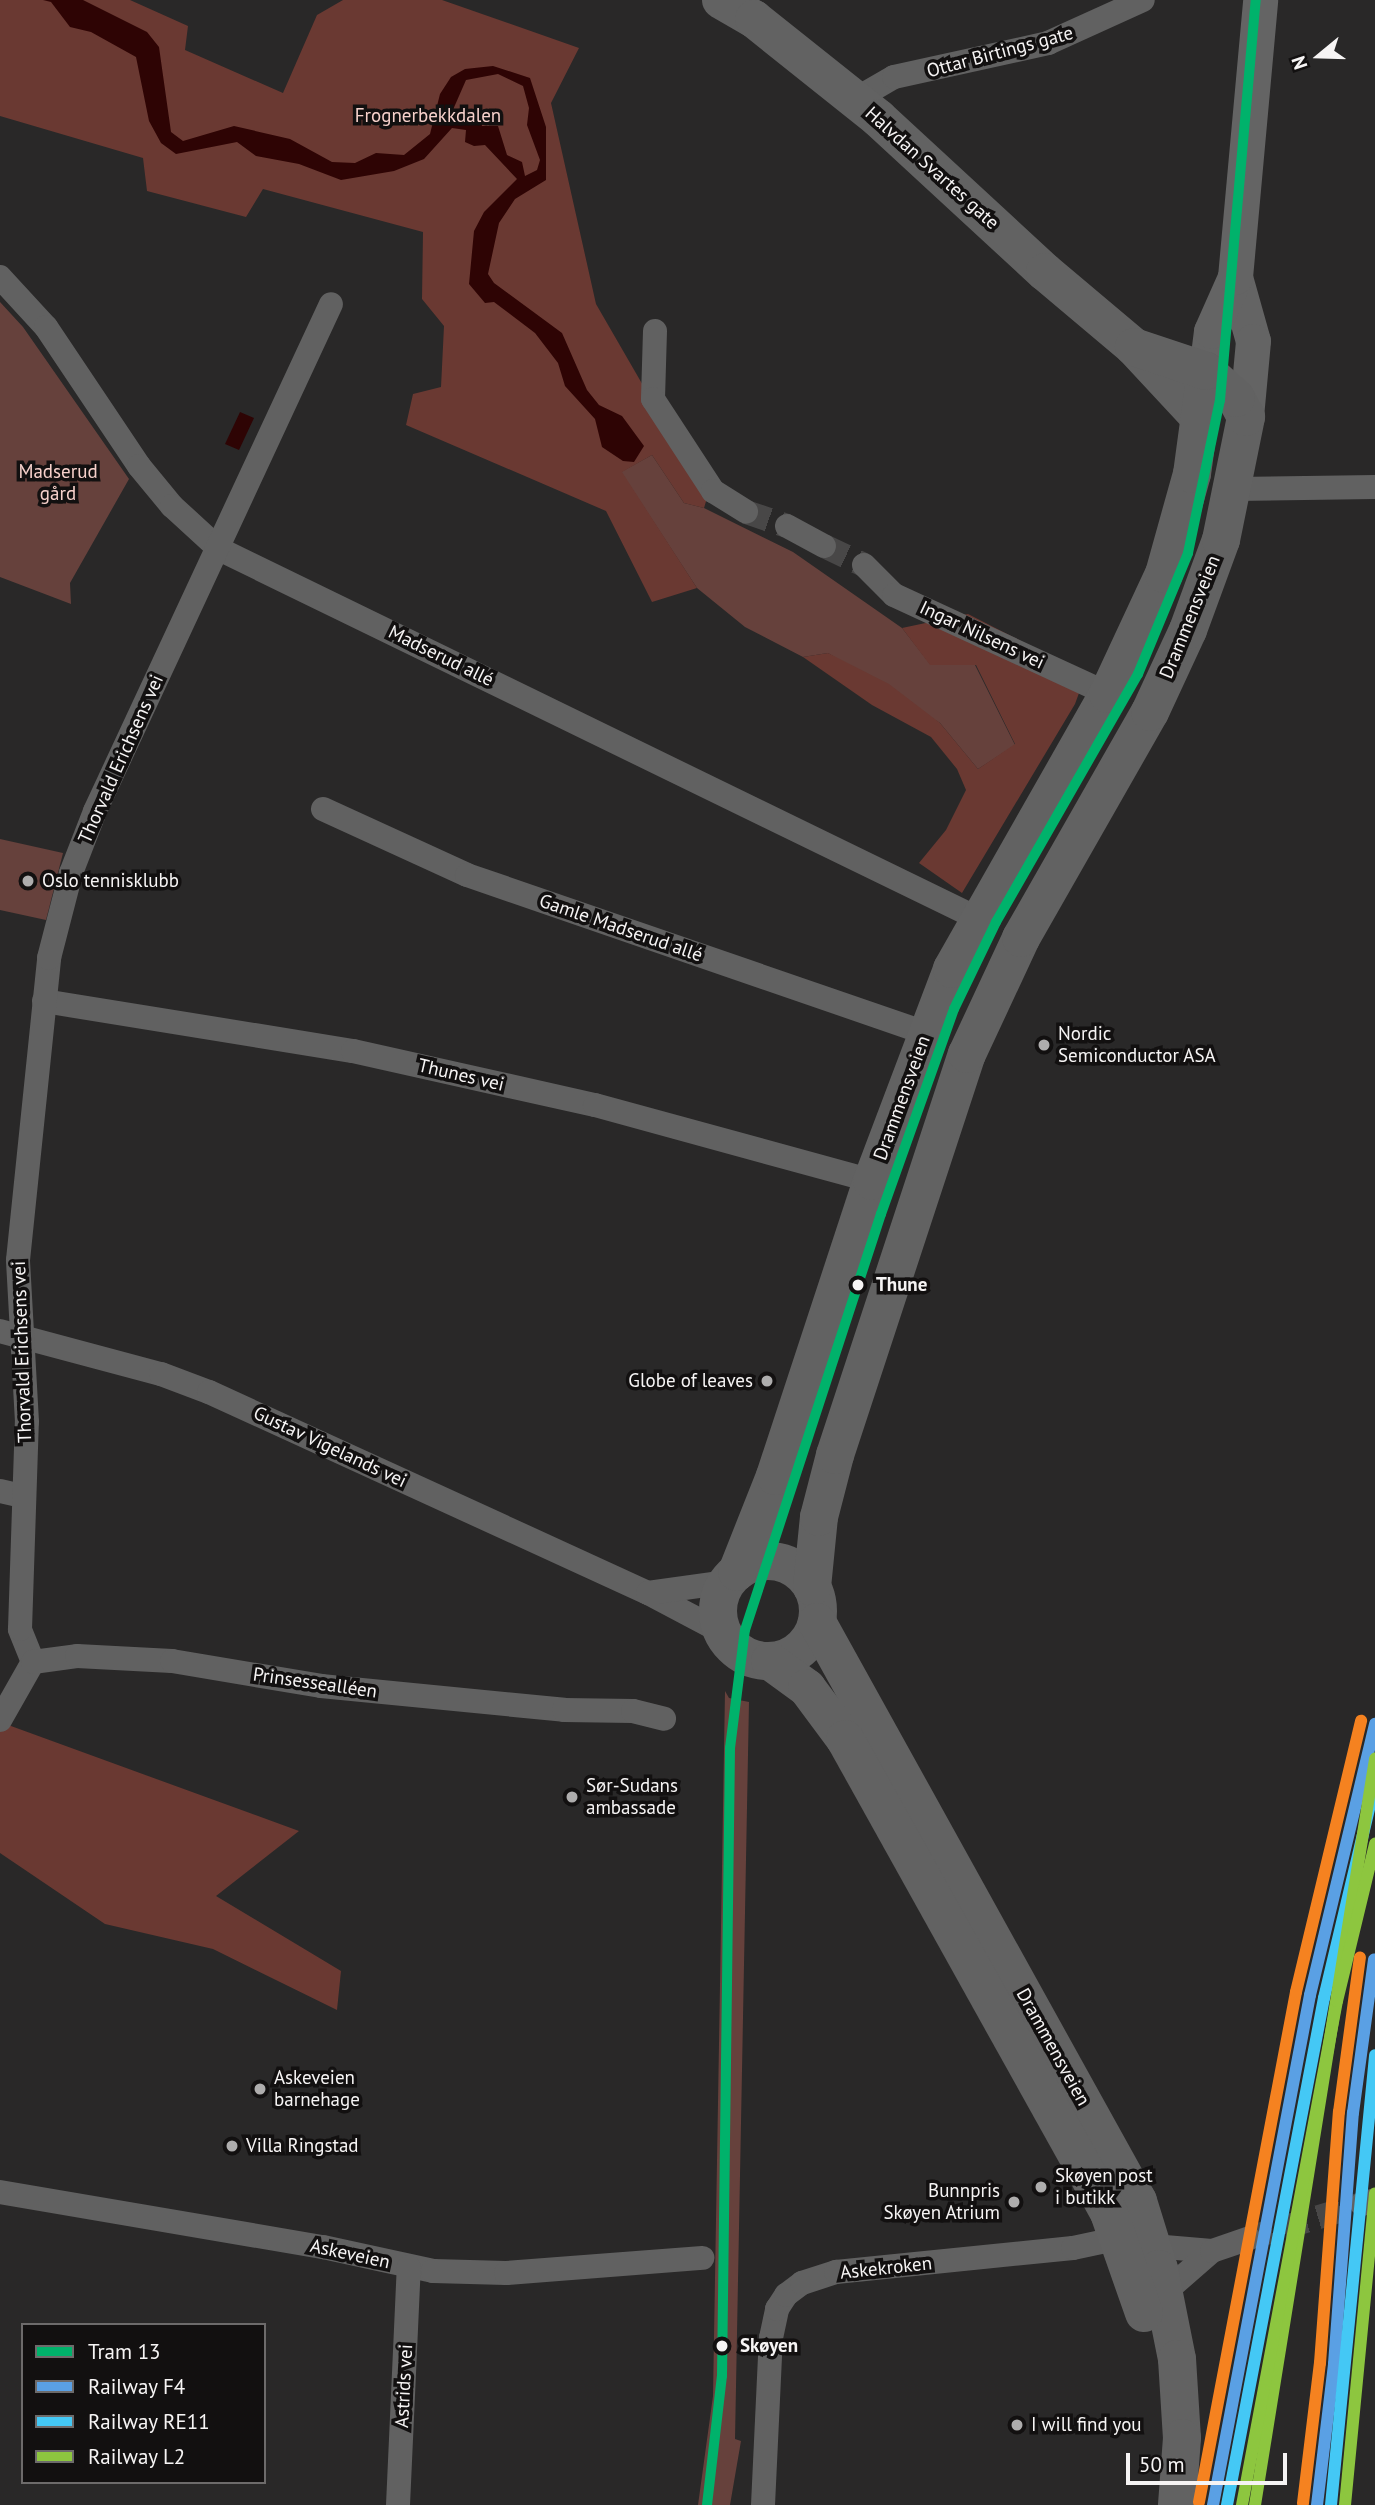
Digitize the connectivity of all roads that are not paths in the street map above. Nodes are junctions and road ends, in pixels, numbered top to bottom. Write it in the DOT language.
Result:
graph roads {
  1 [pos="721,0"];
  2 [pos="1143,0"];
  3 [pos="1260,0"];
  4 [pos="856,99"];
  5 [pos="0,277"];
  6 [pos="1235,277"];
  7 [pos="331,304"];
  8 [pos="655,331"];
  9 [pos="1134,347"];
  10 [pos="1206,371"];
  11 [pos="1247,416"];
  12 [pos="1200,418"];
  13 [pos="1375,487"];
  14 [pos="1234,489"];
  15 [pos="746,512"];
  16 [pos="787,526"];
  17 [pos="824,546"];
  18 [pos="219,549"];
  19 [pos="864,565"];
  20 [pos="1108,694"];
  21 [pos="323,809"];
  22 [pos="977,918"];
  23 [pos="44,1001"];
  24 [pos="925,1033"];
  25 [pos="872,1181"];
  26 [pos="10,1334"];
  27 [pos="11,1493"];
  28 [pos="732,1577"];
  29 [pos="648,1593"];
  30 [pos="815,1605"];
  31 [pos="724,1633"];
  32 [pos="770,1661"];
  33 [pos="33,1662"];
  34 [pos="664,1719"];
  35 [pos="0,1720"];
  36 [pos="0,2192"];
  37 [pos="1249,2238"];
  38 [pos="1136,2242"];
  39 [pos="1212,2251"];
  40 [pos="702,2258"];
  41 [pos="410,2267"];
  42 [pos="1165,2292"];
  43 [pos="398,2505"];
  44 [pos="763,2505"];
  45 [pos="1152,2505"];
  46 [pos="1177,2505"];
  1 -- 4 [label="main road, Halvdan Svartes gate"];
  2 -- 4 [label="street, Ottar Birtings gate"];
  3 -- 6 [label="main road, Drammensveien"];
  4 -- 9 [label="main road, Halvdan Svartes gate"];
  5 -- 18 [label="street, Madserud allé"];
  6 -- 10 [label="main road, Drammensveien"];
  6 -- 11 [label="main road, Drammensveien"];
  7 -- 18 [label="street, Thorvald Erichsens vei"];
  8 -- 15 [label="street"];
  9 -- 10 [label="main road, Halvdan Svartes gate"];
  9 -- 12 [label="main road, Halvdan Svartes gate"];
  10 -- 11 [label="main road"];
  10 -- 12 [label="main road, Drammensveien"];
  11 -- 14 [label="main road, Drammensveien"];
  12 -- 20 [label="main road, Drammensveien"];
  13 -- 14 [label="street"];
  14 -- 30 [label="main road, Drammensveien"];
  16 -- 17 [label="street"];
  18 -- 22 [label="street, Madserud allé"];
  18 -- 23 [label="street, Thorvald Erichsens vei"];
  19 -- 20 [label="street, Ingar Nilsens vei"];
  20 -- 22 [label="main road, Drammensveien"];
  21 -- 24 [label="street, Gamle Madserud allé"];
  22 -- 24 [label="main road, Drammensveien"];
  23 -- 25 [label="street, Thunes vei"];
  23 -- 26 [label="street, Thorvald Erichsens vei"];
  24 -- 25 [label="main road, Drammensveien"];
  25 -- 28 [label="main road, Drammensveien"];
  26 -- 27 [label="street, Thorvald Erichsens vei"];
  26 -- 29 [label="street, Gustav Vigelands vei"];
  27 -- 33 [label="street, Thorvald Erichsens vei"];
  28 -- 29 [label="street"];
  28 -- 30 [label="main road"];
  28 -- 31 [label="main road"];
  29 -- 31 [label="street, Gustav Vigelands vei"];
  30 -- 32 [label="main road"];
  30 -- 38 [label="main road, Drammensveien"];
  31 -- 32 [label="main road"];
  32 -- 38 [label="main road, Drammensveien"];
  33 -- 34 [label="street, Prinsessealléen"];
  33 -- 35 [label="street"];
  36 -- 41 [label="street, Askeveien"];
  37 -- 39 [label="street"];
  38 -- 39 [label="street, Askekroken"];
  38 -- 42 [label="main road, Drammensveien"];
  38 -- 44 [label="street, Askekroken"];
  38 -- 45 [label="main road, Drammensveien"];
  39 -- 42 [label="street"];
  40 -- 41 [label="street, Askeveien"];
  41 -- 43 [label="street, Astrids vei"];
  42 -- 46 [label="main road, Drammensveien"];
}
